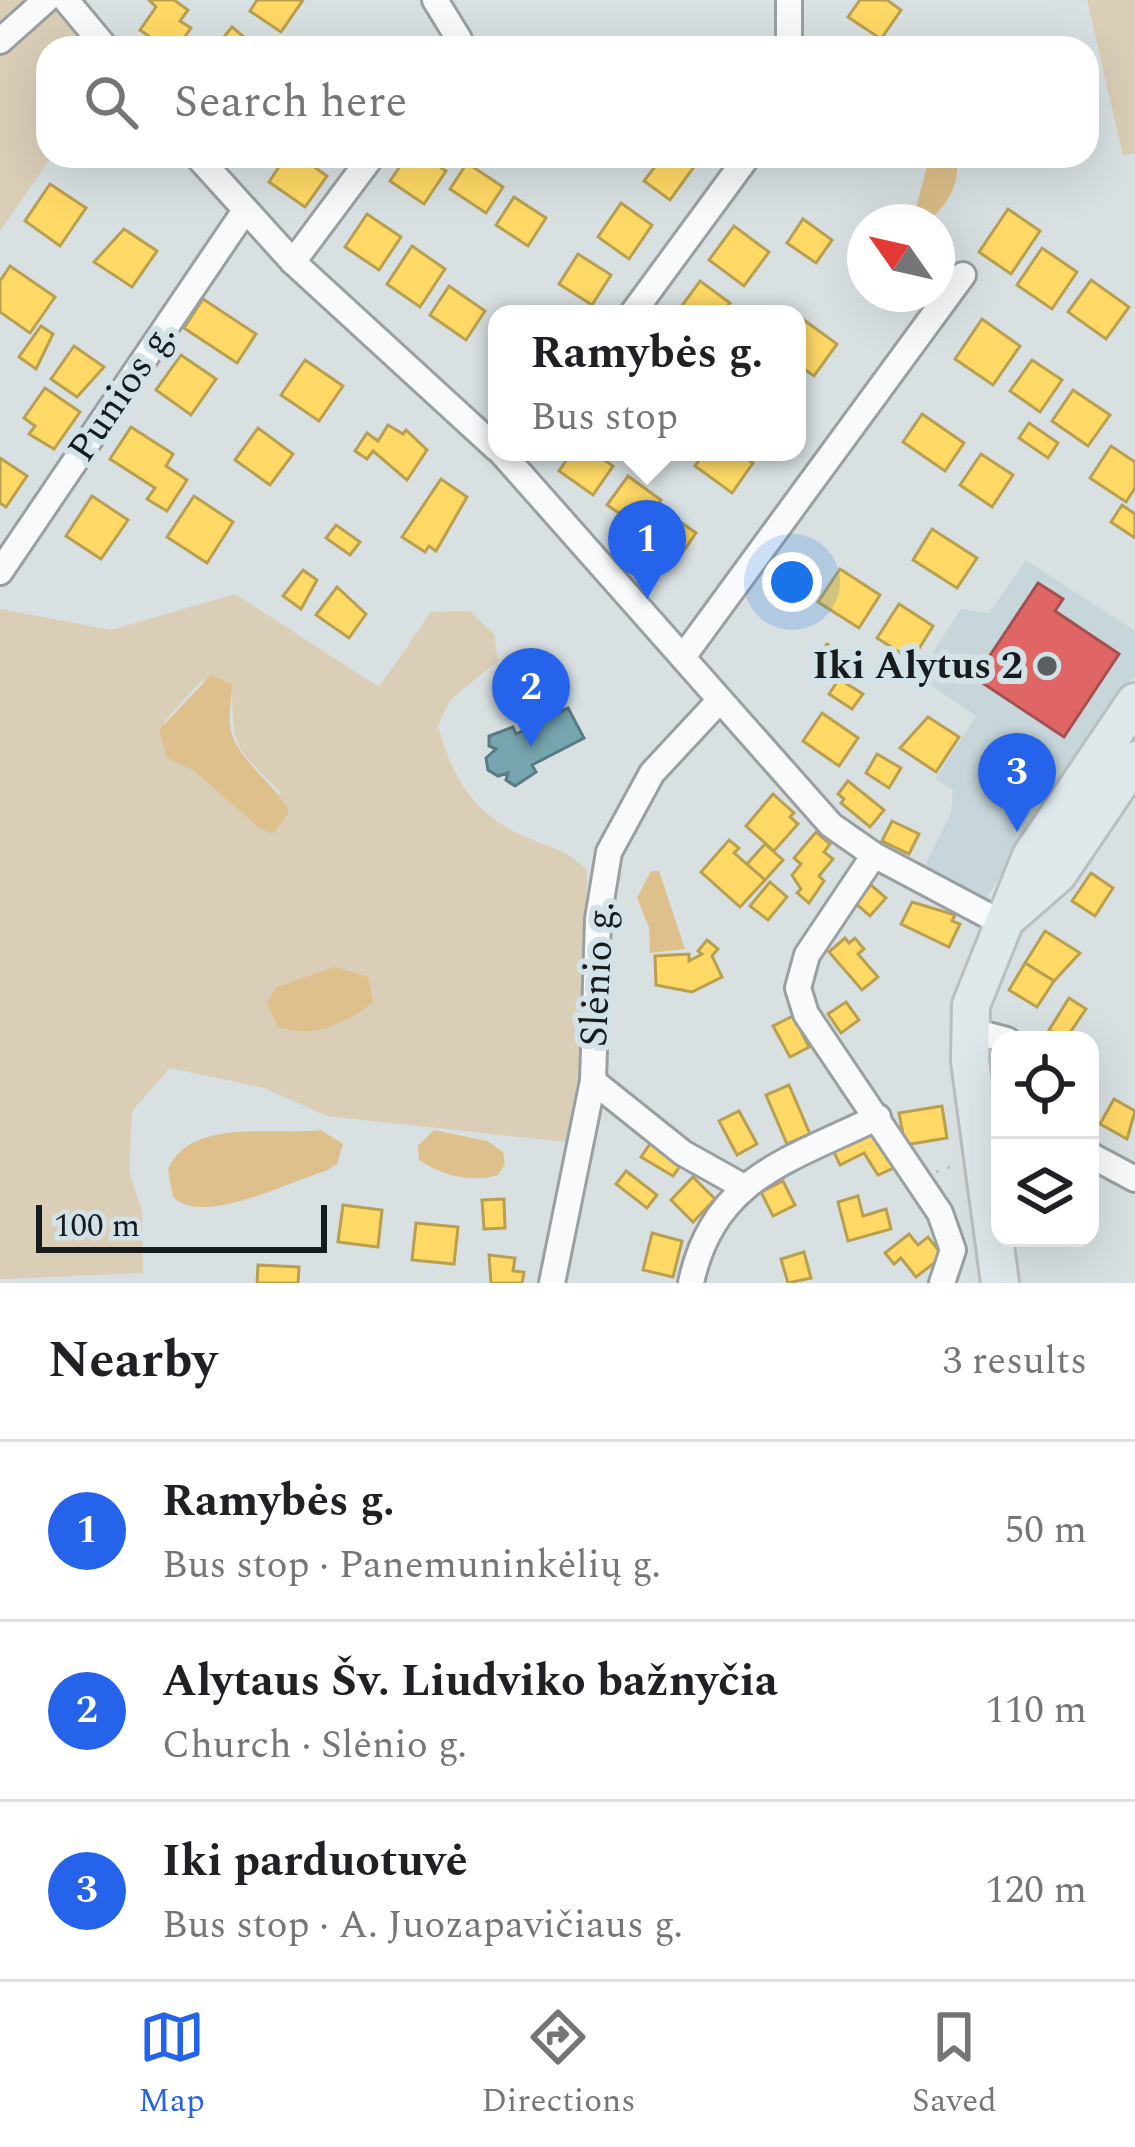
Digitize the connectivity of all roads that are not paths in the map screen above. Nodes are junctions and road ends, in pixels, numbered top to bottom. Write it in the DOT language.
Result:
graph roads {
  1 [pos="46,0"];
  2 [pos="66,0"];
  3 [pos="435,0"];
  4 [pos="789,0"];
  5 [pos="96,36"];
  6 [pos="457,36"];
  7 [pos="789,36"];
  8 [pos="0,41"];
  9 [pos="207,168"];
  10 [pos="362,168"];
  11 [pos="739,168"];
  12 [pos="244,212"];
  13 [pos="293,262"];
  14 [pos="962,275"];
  15 [pos="639,305"];
  16 [pos="488,435"];
  17 [pos="516,461"];
  18 [pos="0,572"];
  19 [pos="683,658"];
  20 [pos="720,700"];
  21 [pos="1135,702"];
  22 [pos="1135,760"];
  23 [pos="874,856"];
  24 [pos="1002,922"];
  25 [pos="969,1030"];
  26 [pos="991,1036"];
  27 [pos="592,1081"];
  28 [pos="878,1118"];
  29 [pos="1099,1159"];
  30 [pos="1135,1179"];
  31 [pos="742,1186"];
  32 [pos="552,1283"];
  33 [pos="692,1283"];
  34 [pos="941,1283"];
  35 [pos="1000,1283"];
  1 -- 8 [label="street"];
  2 -- 5 [label="street"];
  3 -- 6 [label="street"];
  4 -- 7 [label="street"];
  9 -- 12 [label="street"];
  10 -- 13 [label="street"];
  11 -- 15 [label="street"];
  12 -- 13 [label="street"];
  12 -- 18 [label="street, Punios g."];
  13 -- 16 [label="street"];
  14 -- 19 [label="street"];
  17 -- 19 [label="street"];
  19 -- 20 [label="street"];
  20 -- 23 [label="street"];
  20 -- 27 [label="street, Slėnio g."];
  21 -- 24 [label="main road"];
  22 -- 24 [label="main road"];
  23 -- 24 [label="street"];
  23 -- 28 [label="street"];
  24 -- 25 [label="main road"];
  25 -- 26 [label="street"];
  25 -- 35 [label="main road"];
  27 -- 31 [label="street"];
  27 -- 32 [label="street, Slėnio g."];
  28 -- 31 [label="street"];
  28 -- 34 [label="street"];
  29 -- 30 [label="street"];
  31 -- 33 [label="street"];
}
